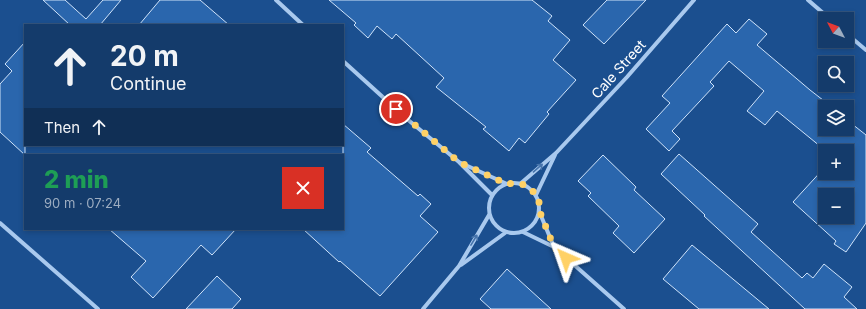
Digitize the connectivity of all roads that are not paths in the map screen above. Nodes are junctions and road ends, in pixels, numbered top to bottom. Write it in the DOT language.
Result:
graph roads {
  1 [pos="276,0"];
  2 [pos="694,0"];
  3 [pos="808,0"];
  4 [pos="822,12"];
  5 [pos="302,24"];
  6 [pos="854,40"];
  7 [pos="866,50"];
  8 [pos="344,62"];
  9 [pos="556,152"];
  10 [pos="459,162"];
  11 [pos="507,184"];
  12 [pos="520,184"];
  13 [pos="536,195"];
  14 [pos="492,196"];
  15 [pos="539,210"];
  16 [pos="489,215"];
  17 [pos="0,223"];
  18 [pos="505,232"];
  19 [pos="523,232"];
  20 [pos="554,247"];
  21 [pos="459,266"];
  22 [pos="98,309"];
  23 [pos="423,309"];
  24 [pos="624,309"];
  1 -- 5 [label="street"];
  2 -- 9 [label="street, Cale Street"];
  3 -- 4 [label="street"];
  6 -- 7 [label="street"];
  8 -- 10 [label="street"];
  12 -- 9 [label="street, Cale Street, one-way"];
  9 -- 13 [label="street, Cale Street"];
  10 -- 11 [label="street"];
  10 -- 14 [label="street"];
  11 -- 12 [label="street"];
  11 -- 14 [label="street"];
  12 -- 13 [label="street"];
  13 -- 15 [label="street"];
  14 -- 16 [label="street"];
  15 -- 19 [label="street"];
  15 -- 20 [label="street"];
  16 -- 18 [label="street"];
  21 -- 16 [label="street, one-way"];
  17 -- 22 [label="street"];
  18 -- 19 [label="street"];
  18 -- 21 [label="street"];
  19 -- 20 [label="street"];
  20 -- 24 [label="street"];
  21 -- 23 [label="street"];
}
